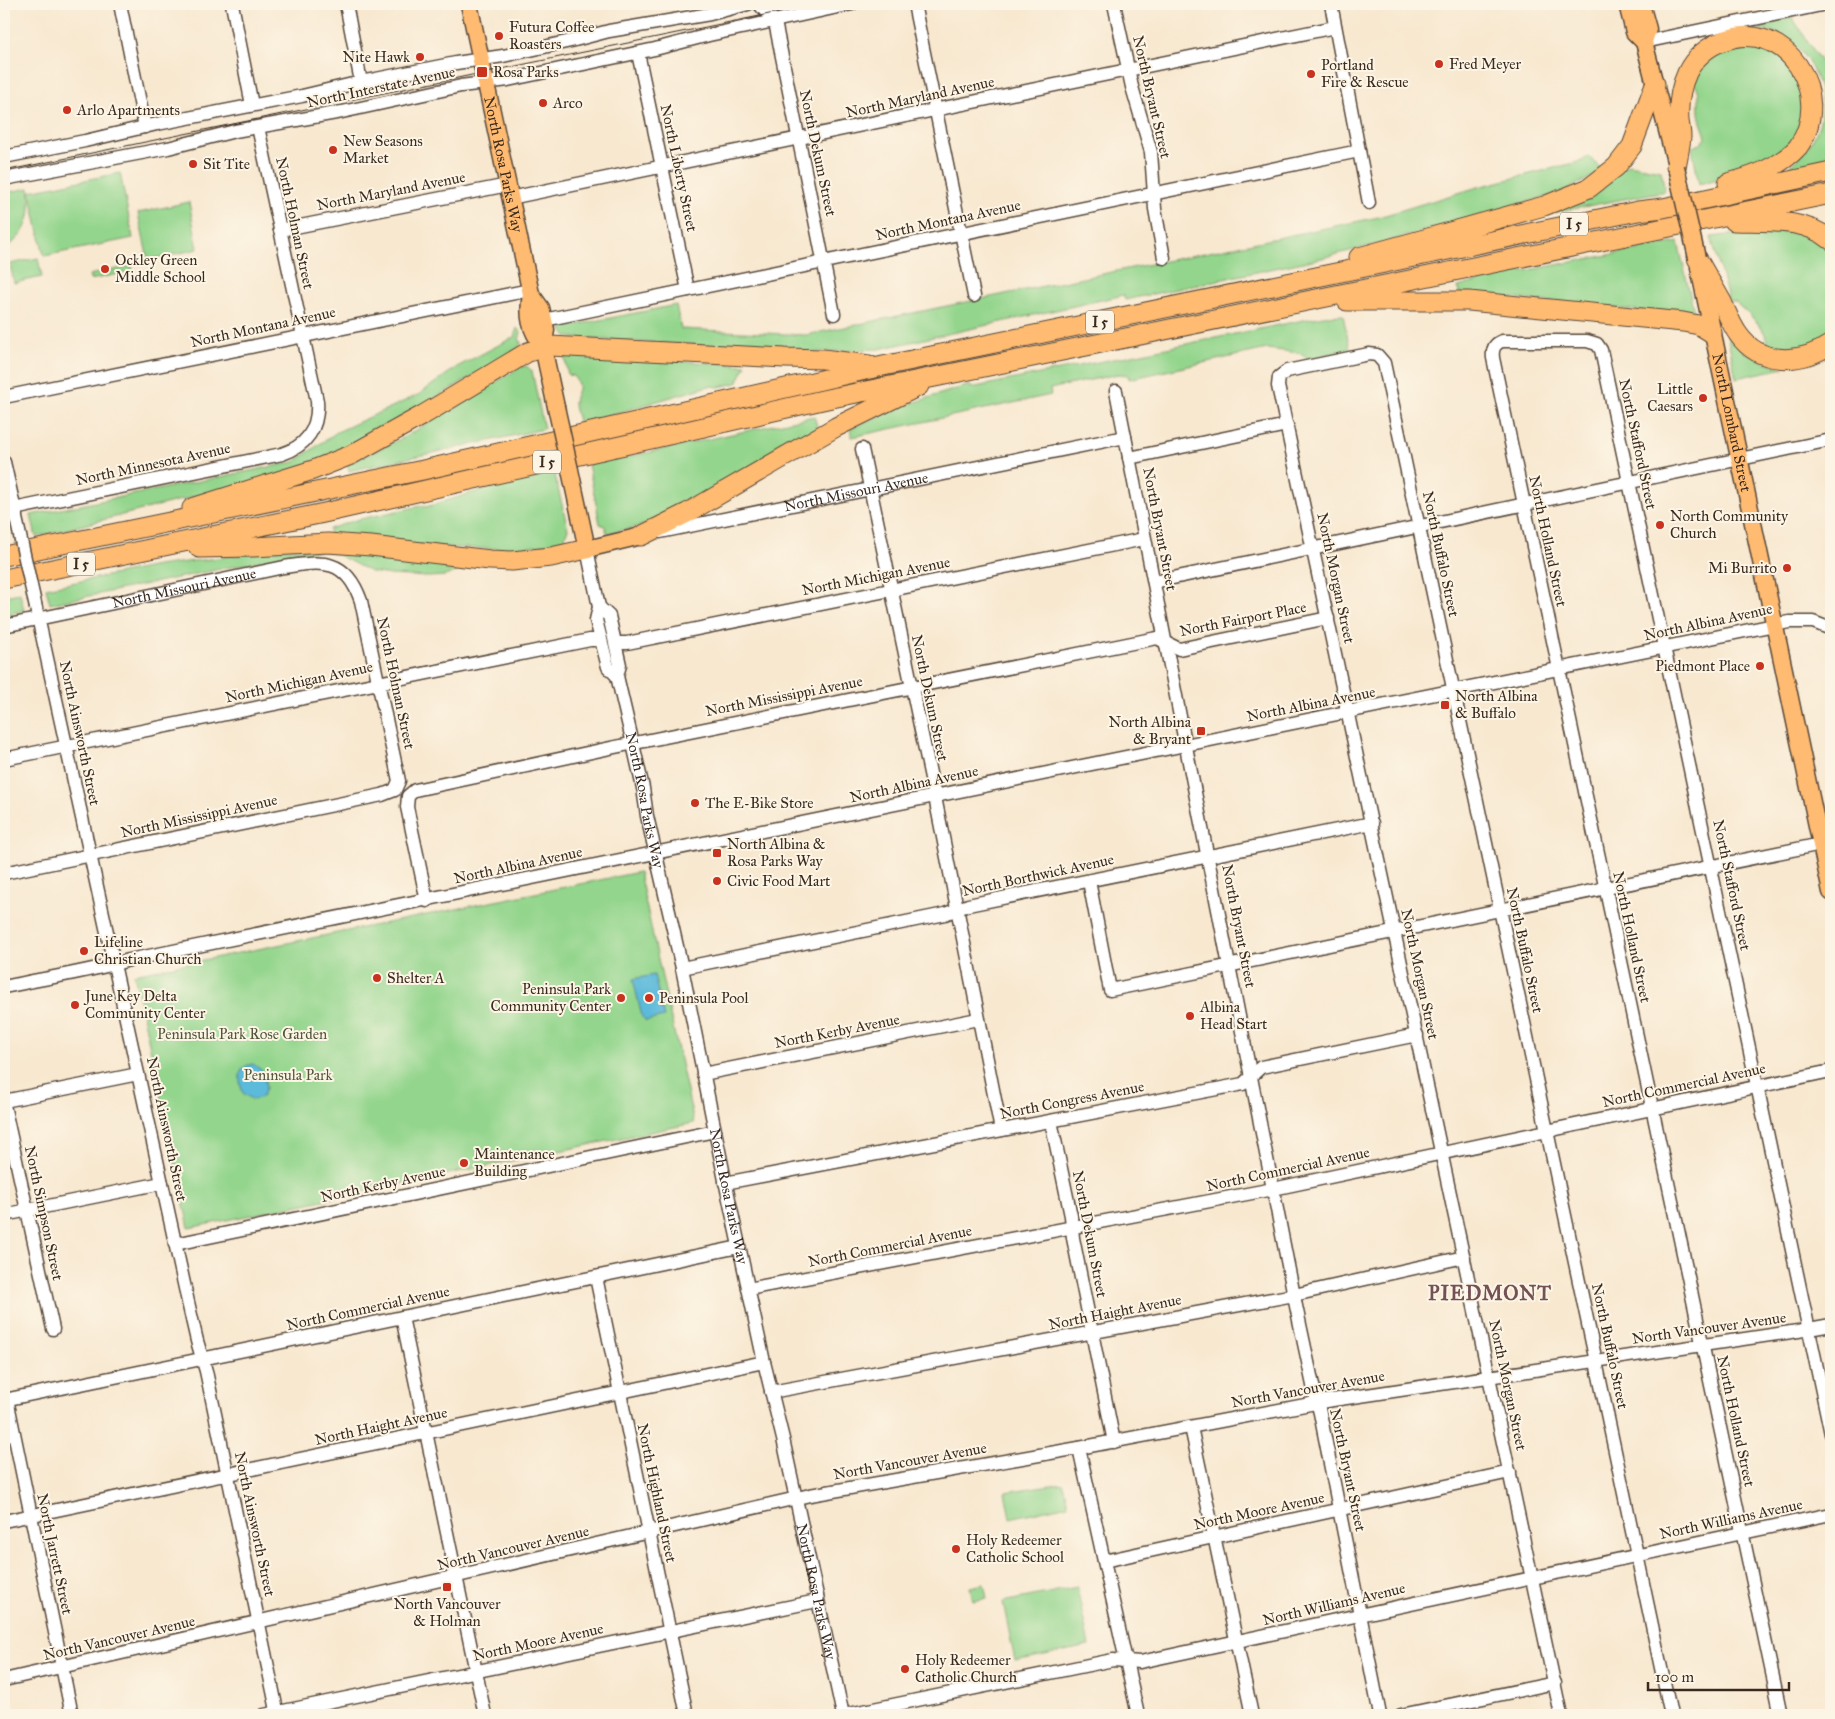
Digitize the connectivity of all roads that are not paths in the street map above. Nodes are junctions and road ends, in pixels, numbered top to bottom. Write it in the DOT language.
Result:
graph roads {
  1 [pos="120,4"];
  2 [pos="232,4"];
  3 [pos="346,4"];
  4 [pos="469,4"];
  5 [pos="748,4"];
  6 [pos="759,4"];
  7 [pos="852,4"];
  8 [pos="914,4"];
  9 [pos="1114,4"];
  10 [pos="1331,4"];
  11 [pos="1627,4"];
  12 [pos="1641,4"];
  13 [pos="1826,4"];
  14 [pos="1762,10"];
  15 [pos="775,22"];
  16 [pos="1335,28"];
  17 [pos="1644,42"];
  18 [pos="638,53"];
  19 [pos="480,59"];
  20 [pos="1128,71"];
  21 [pos="362,82"];
  22 [pos="485,83"];
  23 [pos="1655,84"];
  24 [pos="252,105"];
  25 [pos="936,110"];
  26 [pos="144,127"];
  27 [pos="258,127"];
  28 [pos="799,139"];
  29 [pos="1359,151"];
  30 [pos="4,157"];
  31 [pos="662,167"];
  32 [pos="1676,167"];
  33 [pos="1831,172"];
  34 [pos="4,179"];
  35 [pos="509,191"];
  36 [pos="1154,194"];
  37 [pos="1831,194"];
  38 [pos="1370,203"];
  39 [pos="1638,211"];
  40 [pos="1706,219"];
  41 [pos="280,230"];
  42 [pos="961,234"];
  43 [pos="1831,240"];
  44 [pos="1164,258"];
  45 [pos="1697,258"];
  46 [pos="824,262"];
  47 [pos="1317,277"];
  48 [pos="688,290"];
  49 [pos="530,292"];
  50 [pos="974,296"];
  51 [pos="1303,301"];
  52 [pos="834,314"];
  53 [pos="544,320"];
  54 [pos="1712,333"];
  55 [pos="303,335"];
  56 [pos="1597,344"];
  57 [pos="1831,344"];
  58 [pos="543,347"];
  59 [pos="1377,355"];
  60 [pos="883,366"];
  61 [pos="937,376"];
  62 [pos="1116,391"];
  63 [pos="4,397"];
  64 [pos="1287,425"];
  65 [pos="1125,437"];
  66 [pos="1831,440"];
  67 [pos="306,441"];
  68 [pos="862,449"];
  69 [pos="1129,458"];
  70 [pos="1739,459"];
  71 [pos="4,462"];
  72 [pos="1629,482"];
  73 [pos="871,490"];
  74 [pos="1524,504"];
  75 [pos="11,512"];
  76 [pos="1418,526"];
  77 [pos="109,535"];
  78 [pos="641,536"];
  79 [pos="1144,539"];
  80 [pos="158,548"];
  81 [pos="1313,548"];
  82 [pos="587,549"];
  83 [pos="4,556"];
  84 [pos="4,579"];
  85 [pos="1154,582"];
  86 [pos="357,588"];
  87 [pos="891,590"];
  88 [pos="599,607"];
  89 [pos="37,614"];
  90 [pos="1328,618"];
  91 [pos="1774,625"];
  92 [pos="4,626"];
  93 [pos="1831,629"];
  94 [pos="601,640"];
  95 [pos="1166,642"];
  96 [pos="615,643"];
  97 [pos="1665,648"];
  98 [pos="1559,670"];
  99 [pos="617,676"];
  100 [pos="379,683"];
  101 [pos="912,687"];
  102 [pos="1454,692"];
  103 [pos="1348,713"];
  104 [pos="633,744"];
  105 [pos="66,746"];
  106 [pos="1186,746"];
  107 [pos="4,759"];
  108 [pos="403,790"];
  109 [pos="935,797"];
  110 [pos="1372,823"];
  111 [pos="1826,844"];
  112 [pos="655,854"];
  113 [pos="90,855"];
  114 [pos="1208,856"];
  115 [pos="1711,867"];
  116 [pos="4,872"];
  117 [pos="1089,881"];
  118 [pos="1606,889"];
  119 [pos="1831,892"];
  120 [pos="427,901"];
  121 [pos="957,909"];
  122 [pos="1500,910"];
  123 [pos="1395,932"];
  124 [pos="114,964"];
  125 [pos="1230,966"];
  126 [pos="682,968"];
  127 [pos="4,987"];
  128 [pos="978,1019"];
  129 [pos="1417,1034"];
  130 [pos="1831,1071"];
  131 [pos="138,1074"];
  132 [pos="703,1074"];
  133 [pos="1252,1076"];
  134 [pos="1758,1086"];
  135 [pos="4,1101"];
  136 [pos="4,1105"];
  137 [pos="1652,1109"];
  138 [pos="1051,1121"];
  139 [pos="1001,1130"];
  140 [pos="715,1131"];
  141 [pos="1547,1131"];
  142 [pos="1442,1154"];
  143 [pos="162,1183"];
  144 [pos="725,1183"];
  145 [pos="1273,1189"];
  146 [pos="27,1210"];
  147 [pos="4,1215"];
  148 [pos="1072,1228"];
  149 [pos="175,1244"];
  150 [pos="739,1247"];
  151 [pos="1464,1257"];
  152 [pos="596,1277"];
  153 [pos="748,1289"];
  154 [pos="1294,1295"];
  155 [pos="402,1317"];
  156 [pos="1831,1325"];
  157 [pos="53,1329"];
  158 [pos="1809,1329"];
  159 [pos="1093,1333"];
  160 [pos="1703,1345"];
  161 [pos="202,1359"];
  162 [pos="1597,1361"];
  163 [pos="764,1362"];
  164 [pos="1489,1377"];
  165 [pos="771,1392"];
  166 [pos="620,1393"];
  167 [pos="5,1400"];
  168 [pos="1318,1403"];
  169 [pos="1191,1427"];
  170 [pos="426,1433"];
  171 [pos="1831,1434"];
  172 [pos="1114,1442"];
  173 [pos="1079,1448"];
  174 [pos="1510,1472"];
  175 [pos="228,1474"];
  176 [pos="796,1498"];
  177 [pos="1340,1510"];
  178 [pos="1831,1514"];
  179 [pos="31,1515"];
  180 [pos="4,1521"];
  181 [pos="649,1533"];
  182 [pos="1743,1533"];
  183 [pos="1214,1537"];
  184 [pos="1638,1555"];
  185 [pos="1104,1561"];
  186 [pos="457,1577"];
  187 [pos="1532,1578"];
  188 [pos="817,1601"];
  189 [pos="1361,1615"];
  190 [pos="259,1622"];
  191 [pos="670,1631"];
  192 [pos="1237,1643"];
  193 [pos="1126,1661"];
  194 [pos="62,1667"];
  195 [pos="476,1671"];
  196 [pos="4,1680"];
  197 [pos="1554,1683"];
  198 [pos="278,1714"];
  199 [pos="72,1715"];
  200 [pos="264,1715"];
  201 [pos="485,1715"];
  202 [pos="687,1715"];
  203 [pos="843,1715"];
  204 [pos="1138,1715"];
  205 [pos="1252,1715"];
  206 [pos="1380,1715"];
  207 [pos="1401,1715"];
  208 [pos="1561,1715"];
  209 [pos="1671,1715"];
  210 [pos="1781,1715"];
  1 -- 26 [label="street"];
  2 -- 24 [label="street"];
  3 -- 21 [label="street"];
  4 -- 19 [label="main road, North Rosa Parks Way"];
  5 -- 19 [label="street, North Interstate Avenue"];
  6 -- 15 [label="street"];
  7 -- 15 [label="street, North Interstate Avenue"];
  8 -- 25 [label="street"];
  9 -- 20 [label="street, North Bryant Street"];
  10 -- 16 [label="street"];
  11 -- 17 [label="main road, North Lombard Street"];
  12 -- 17 [label="main road, North Lombard Street"];
  13 -- 14 [label="street"];
  14 -- 17 [label="street"];
  15 -- 18 [label="street, North Interstate Avenue"];
  15 -- 28 [label="street, North Dekum Street"];
  16 -- 20 [label="street, North Maryland Avenue"];
  16 -- 29 [label="street"];
  17 -- 23 [label="main road, North Lombard Street"];
  18 -- 22 [label="street, North Interstate Avenue"];
  18 -- 31 [label="street, North Liberty Street"];
  19 -- 21 [label="street, North Interstate Avenue"];
  19 -- 22 [label="main road, North Rosa Parks Way"];
  20 -- 25 [label="street, North Maryland Avenue"];
  20 -- 36 [label="street, North Bryant Street"];
  21 -- 24 [label="street, North Interstate Avenue"];
  22 -- 27 [label="street, North Interstate Avenue"];
  22 -- 35 [label="main road, North Rosa Parks Way"];
  23 -- 32 [label="main road, North Lombard Street"];
  23 -- 47 [label="highway"];
  24 -- 26 [label="street, North Interstate Avenue"];
  25 -- 28 [label="street, North Maryland Avenue"];
  25 -- 42 [label="street"];
  26 -- 30 [label="street, North Interstate Avenue"];
  27 -- 34 [label="street, North Interstate Avenue"];
  27 -- 41 [label="street, North Holman Street"];
  28 -- 31 [label="street, North Maryland Avenue"];
  28 -- 46 [label="street, North Dekum Street"];
  29 -- 36 [label="street, North Montana Avenue"];
  29 -- 38 [label="street"];
  31 -- 35 [label="street, North Maryland Avenue"];
  31 -- 48 [label="street, North Liberty Street"];
  32 -- 39 [label="highway"];
  32 -- 45 [label="main road, North Lombard Street, bridge"];
  33 -- 39 [label="highway, I 5"];
  35 -- 41 [label="street, North Maryland Avenue"];
  35 -- 49 [label="main road, North Rosa Parks Way"];
  36 -- 42 [label="street, North Montana Avenue"];
  36 -- 44 [label="street, North Bryant Street"];
  37 -- 40 [label="highway, I 5"];
  39 -- 47 [label="highway, I 5"];
  40 -- 43 [label="highway"];
  40 -- 51 [label="highway, I 5"];
  41 -- 55 [label="street, North Holman Street"];
  42 -- 46 [label="street, North Montana Avenue"];
  42 -- 50 [label="street"];
  45 -- 54 [label="main road, North Lombard Street"];
  45 -- 57 [label="highway"];
  46 -- 48 [label="street, North Montana Avenue"];
  46 -- 52 [label="street, North Dekum Street"];
  47 -- 60 [label="highway, I 5"];
  48 -- 53 [label="street, North Montana Avenue"];
  49 -- 53 [label="main road, North Rosa Parks Way"];
  49 -- 55 [label="street, North Montana Avenue"];
  49 -- 58 [label="main road, North Rosa Parks Way"];
  51 -- 54 [label="highway"];
  51 -- 61 [label="highway, I 5"];
  53 -- 58 [label="main road, North Rosa Parks Way"];
  54 -- 70 [label="main road, North Lombard Street"];
  55 -- 63 [label="street, North Montana Avenue"];
  55 -- 67 [label="street, North Holman Street"];
  56 -- 72 [label="street, North Stafford Street"];
  56 -- 74 [label="street, North Holland Street"];
  58 -- 60 [label="highway"];
  58 -- 77 [label="highway"];
  58 -- 82 [label="main road, North Rosa Parks Way, bridge"];
  59 -- 64 [label="street, North Morgan Street"];
  59 -- 76 [label="street, North Buffalo Street"];
  60 -- 77 [label="highway, I 5"];
  61 -- 78 [label="highway"];
  61 -- 80 [label="highway, I 5"];
  62 -- 65 [label="street, North Bryant Street"];
  64 -- 69 [label="street"];
  64 -- 81 [label="street, North Morgan Street"];
  65 -- 69 [label="street, North Bryant Street"];
  65 -- 73 [label="street, North Missouri Avenue"];
  66 -- 70 [label="street"];
  67 -- 75 [label="street, North Minnesota Avenue"];
  68 -- 73 [label="street, North Dekum Street"];
  69 -- 79 [label="street, North Bryant Street"];
  70 -- 72 [label="street"];
  70 -- 91 [label="main road, North Lombard Street"];
  71 -- 75 [label="street, North Ainsworth Street"];
  72 -- 74 [label="street"];
  72 -- 97 [label="street, North Stafford Street"];
  73 -- 78 [label="street, North Missouri Avenue"];
  73 -- 87 [label="street, North Dekum Street"];
  74 -- 76 [label="street"];
  74 -- 98 [label="street, North Holland Street"];
  75 -- 89 [label="street, North Ainsworth Street, bridge"];
  76 -- 81 [label="street"];
  76 -- 102 [label="street, North Buffalo Street"];
  77 -- 83 [label="highway, I 5"];
  78 -- 82 [label="main road, North Missouri Avenue"];
  79 -- 85 [label="street, North Bryant Street"];
  79 -- 87 [label="street, North Michigan Avenue"];
  80 -- 82 [label="highway"];
  80 -- 84 [label="highway, I 5"];
  81 -- 85 [label="street"];
  81 -- 90 [label="street, North Morgan Street"];
  82 -- 88 [label="street, North Rosa Parks Way"];
  85 -- 95 [label="street, North Bryant Street"];
  86 -- 89 [label="street, North Missouri Avenue"];
  86 -- 100 [label="street, North Holman Street"];
  87 -- 96 [label="street, North Michigan Avenue"];
  87 -- 101 [label="street, North Dekum Street"];
  88 -- 94 [label="street, North Rosa Parks Way"];
  88 -- 96 [label="street, North Rosa Parks Way"];
  89 -- 92 [label="street, North Missouri Avenue"];
  89 -- 105 [label="street, North Ainsworth Street"];
  90 -- 95 [label="street, North Fairport Place"];
  90 -- 103 [label="street, North Morgan Street"];
  91 -- 93 [label="street, North Albina Avenue"];
  91 -- 97 [label="street, North Albina Avenue"];
  91 -- 111 [label="main road, North Lombard Street"];
  94 -- 99 [label="street, North Rosa Parks Way"];
  94 -- 100 [label="street, North Michigan Avenue"];
  95 -- 101 [label="street, North Mississippi Avenue"];
  95 -- 106 [label="street, North Bryant Street"];
  96 -- 99 [label="street, North Rosa Parks Way"];
  97 -- 98 [label="street, North Albina Avenue"];
  97 -- 115 [label="street, North Stafford Street"];
  98 -- 102 [label="street, North Albina Avenue"];
  98 -- 118 [label="street, North Holland Street"];
  99 -- 104 [label="street, North Rosa Parks Way"];
  100 -- 105 [label="street, North Michigan Avenue"];
  100 -- 108 [label="street, North Holman Street"];
  101 -- 104 [label="street, North Mississippi Avenue"];
  101 -- 109 [label="street, North Dekum Street"];
  102 -- 103 [label="street, North Albina Avenue"];
  102 -- 122 [label="street, North Buffalo Street"];
  103 -- 106 [label="street, North Albina Avenue"];
  103 -- 110 [label="street, North Morgan Street"];
  104 -- 108 [label="street, North Mississippi Avenue"];
  104 -- 112 [label="street, North Rosa Parks Way"];
  105 -- 107 [label="street, North Michigan Avenue"];
  105 -- 113 [label="street, North Ainsworth Street"];
  106 -- 109 [label="street, North Albina Avenue"];
  106 -- 114 [label="street, North Bryant Street"];
  108 -- 113 [label="street, North Mississippi Avenue"];
  108 -- 120 [label="street, North Holman Street"];
  109 -- 112 [label="street, North Albina Avenue"];
  109 -- 121 [label="street, North Dekum Street"];
  110 -- 114 [label="street, North Borthwick Avenue"];
  110 -- 123 [label="street, North Morgan Street"];
  111 -- 115 [label="street"];
  111 -- 119 [label="main road, North Lombard Street"];
  112 -- 120 [label="street, North Albina Avenue"];
  112 -- 126 [label="street, North Rosa Parks Way"];
  113 -- 116 [label="street, North Mississippi Avenue"];
  113 -- 124 [label="street, North Ainsworth Street"];
  114 -- 117 [label="street, North Borthwick Avenue"];
  114 -- 125 [label="street, North Bryant Street"];
  115 -- 118 [label="street"];
  115 -- 134 [label="street, North Stafford Street"];
  117 -- 121 [label="street, North Borthwick Avenue"];
  117 -- 125 [label="street"];
  118 -- 122 [label="street"];
  118 -- 137 [label="street, North Holland Street"];
  120 -- 124 [label="street, North Albina Avenue"];
  121 -- 126 [label="street, North Borthwick Avenue"];
  121 -- 128 [label="street, North Dekum Street"];
  122 -- 123 [label="street"];
  122 -- 141 [label="street, North Buffalo Street"];
  123 -- 125 [label="street"];
  123 -- 129 [label="street, North Morgan Street"];
  124 -- 127 [label="street, North Albina Avenue"];
  124 -- 131 [label="street, North Ainsworth Street"];
  125 -- 133 [label="street, North Bryant Street"];
  126 -- 132 [label="street, North Rosa Parks Way"];
  128 -- 132 [label="street, North Kerby Avenue"];
  128 -- 139 [label="street, North Dekum Street"];
  129 -- 133 [label="street, North Congress Avenue"];
  129 -- 142 [label="street, North Morgan Street"];
  130 -- 134 [label="street, North Commercial Avenue"];
  131 -- 135 [label="street"];
  131 -- 143 [label="street, North Ainsworth Street"];
  132 -- 140 [label="street, North Rosa Parks Way"];
  133 -- 138 [label="street, North Congress Avenue"];
  133 -- 145 [label="street, North Bryant Street"];
  134 -- 137 [label="street, North Commercial Avenue"];
  134 -- 158 [label="street, North Stafford Street"];
  136 -- 146 [label="street, North Simpson Street"];
  137 -- 141 [label="street, North Commercial Avenue"];
  137 -- 160 [label="street, North Holland Street"];
  138 -- 139 [label="street, North Congress Avenue"];
  138 -- 148 [label="street, North Dekum Street"];
  139 -- 144 [label="street, North Congress Avenue"];
  140 -- 144 [label="street, North Rosa Parks Way"];
  140 -- 149 [label="street, North Kerby Avenue"];
  141 -- 142 [label="street, North Commercial Avenue"];
  141 -- 162 [label="street, North Buffalo Street"];
  142 -- 145 [label="street, North Commercial Avenue"];
  142 -- 151 [label="street, North Morgan Street"];
  143 -- 146 [label="street"];
  143 -- 149 [label="street, North Ainsworth Street"];
  144 -- 150 [label="street, North Rosa Parks Way"];
  145 -- 148 [label="street, North Commercial Avenue"];
  145 -- 154 [label="street, North Bryant Street"];
  146 -- 147 [label="street"];
  146 -- 157 [label="street, North Simpson Street"];
  148 -- 153 [label="street, North Commercial Avenue"];
  148 -- 159 [label="street, North Dekum Street"];
  149 -- 161 [label="street, North Ainsworth Street"];
  150 -- 152 [label="street, North Commercial Avenue"];
  150 -- 153 [label="street, North Rosa Parks Way"];
  151 -- 154 [label="street, North Haight Avenue"];
  151 -- 164 [label="street, North Morgan Street"];
  152 -- 155 [label="street, North Commercial Avenue"];
  152 -- 166 [label="street, North Highland Street"];
  153 -- 163 [label="street, North Rosa Parks Way"];
  154 -- 159 [label="street, North Haight Avenue"];
  154 -- 168 [label="street, North Bryant Street"];
  155 -- 161 [label="street, North Commercial Avenue"];
  155 -- 170 [label="street"];
  156 -- 158 [label="street, North Vancouver Avenue"];
  158 -- 160 [label="street, North Vancouver Avenue"];
  158 -- 171 [label="street, North Stafford Street"];
  159 -- 165 [label="street, North Haight Avenue"];
  159 -- 172 [label="street, North Dekum Street"];
  160 -- 162 [label="street, North Vancouver Avenue"];
  160 -- 182 [label="street, North Holland Street"];
  161 -- 167 [label="street, North Commercial Avenue"];
  161 -- 175 [label="street, North Ainsworth Street"];
  162 -- 164 [label="street, North Vancouver Avenue"];
  162 -- 184 [label="street, North Buffalo Street"];
  163 -- 165 [label="street, North Rosa Parks Way"];
  163 -- 166 [label="street, North Haight Avenue"];
  164 -- 168 [label="street, North Vancouver Avenue"];
  164 -- 174 [label="street, North Morgan Street"];
  165 -- 176 [label="street, North Rosa Parks Way"];
  166 -- 170 [label="street, North Haight Avenue"];
  166 -- 181 [label="street, North Highland Street"];
  167 -- 179 [label="street, North Jarrett Street"];
  168 -- 169 [label="street, North Vancouver Avenue"];
  168 -- 177 [label="street, North Bryant Street"];
  169 -- 172 [label="street, North Vancouver Avenue"];
  169 -- 183 [label="street"];
  170 -- 175 [label="street, North Haight Avenue"];
  170 -- 186 [label="street"];
  172 -- 173 [label="street, North Vancouver Avenue"];
  173 -- 176 [label="street, North Vancouver Avenue"];
  173 -- 185 [label="street"];
  174 -- 177 [label="street, North Moore Avenue"];
  174 -- 187 [label="street, North Morgan Street"];
  175 -- 179 [label="street, North Haight Avenue"];
  175 -- 190 [label="street, North Ainsworth Street"];
  176 -- 181 [label="street, North Vancouver Avenue"];
  176 -- 188 [label="street, North Rosa Parks Way"];
  177 -- 183 [label="street, North Moore Avenue"];
  177 -- 189 [label="street, North Bryant Street"];
  178 -- 182 [label="street, North Williams Avenue"];
  179 -- 180 [label="street, North Haight Avenue"];
  179 -- 194 [label="street, North Jarrett Street"];
  181 -- 186 [label="street, North Vancouver Avenue"];
  181 -- 191 [label="street, North Highland Street"];
  182 -- 184 [label="street, North Williams Avenue"];
  182 -- 210 [label="street, North Holland Street"];
  183 -- 185 [label="street, North Moore Avenue"];
  183 -- 192 [label="street"];
  184 -- 187 [label="street, North Williams Avenue"];
  184 -- 209 [label="street, North Buffalo Street"];
  185 -- 193 [label="street"];
  186 -- 190 [label="street, North Vancouver Avenue"];
  186 -- 195 [label="street"];
  187 -- 189 [label="street, North Williams Avenue"];
  187 -- 197 [label="street, North Morgan Street"];
  188 -- 191 [label="street, North Moore Avenue"];
  188 -- 203 [label="street, North Rosa Parks Way"];
  189 -- 192 [label="street, North Williams Avenue"];
  189 -- 206 [label="street, North Bryant Street"];
  190 -- 194 [label="street, North Vancouver Avenue"];
  190 -- 198 [label="street, North Ainsworth Street"];
  191 -- 195 [label="street, North Moore Avenue"];
  191 -- 202 [label="street, North Highland Street"];
  192 -- 193 [label="street, North Williams Avenue"];
  192 -- 205 [label="street"];
  193 -- 203 [label="street, North Williams Avenue"];
  193 -- 204 [label="street"];
  194 -- 196 [label="street, North Vancouver Avenue"];
  194 -- 199 [label="street, North Jarrett Street"];
  195 -- 198 [label="street, North Moore Avenue"];
  195 -- 201 [label="street"];
  197 -- 207 [label="street"];
  197 -- 208 [label="street, North Morgan Street"];
  198 -- 200 [label="street, North Moore Avenue"];
}
